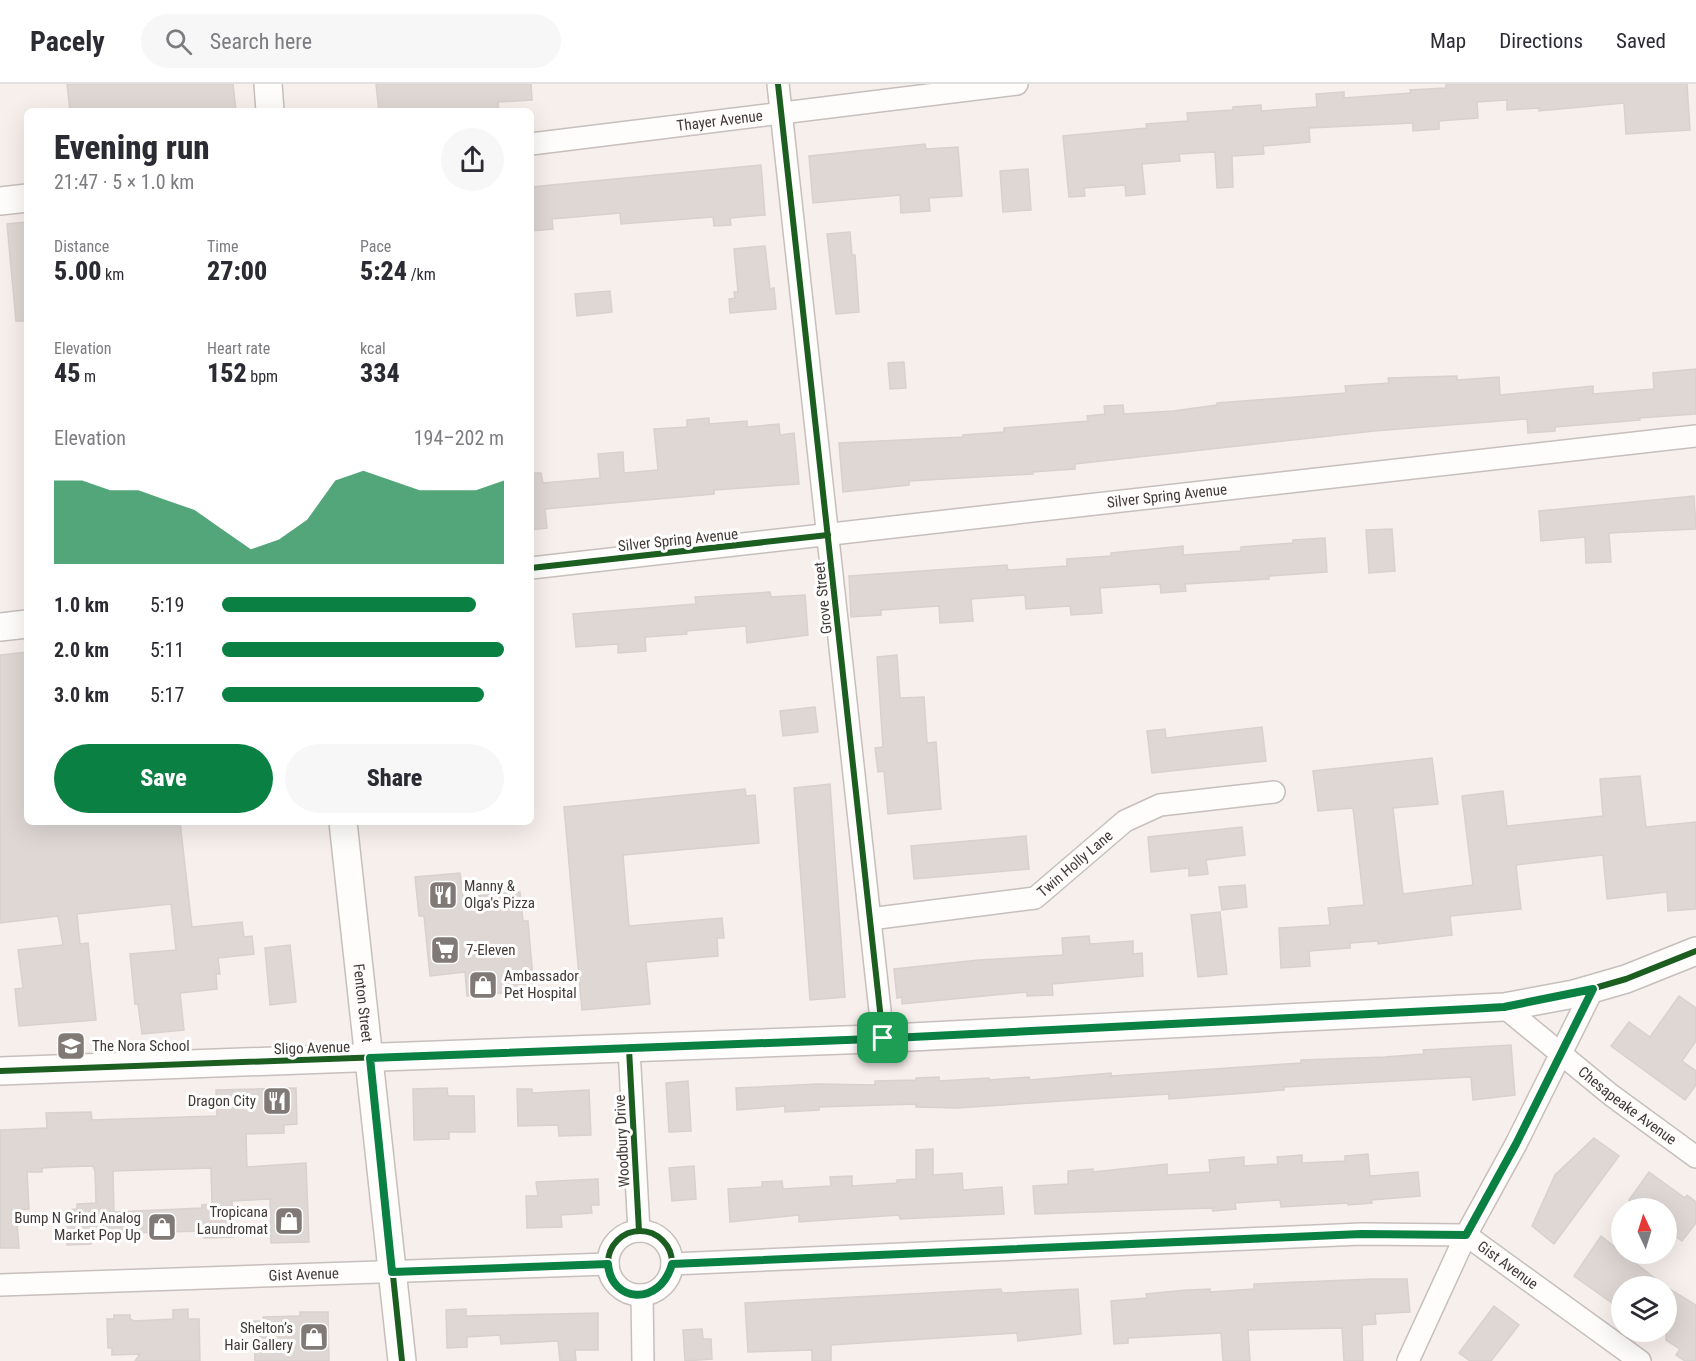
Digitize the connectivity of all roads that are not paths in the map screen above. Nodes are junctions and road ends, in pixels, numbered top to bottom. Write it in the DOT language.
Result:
graph roads {
  1 [pos="268,84"];
  2 [pos="778,84"];
  3 [pos="1017,84"];
  4 [pos="270,108"];
  5 [pos="782,114"];
  6 [pos="534,144"];
  7 [pos="24,198"];
  8 [pos="0,201"];
  9 [pos="1696,436"];
  10 [pos="828,535"];
  11 [pos="534,568"];
  12 [pos="24,624"];
  13 [pos="0,627"];
  14 [pos="1274,792"];
  15 [pos="343,825"];
  16 [pos="870,919"];
  17 [pos="1696,951"];
  18 [pos="1593,989"];
  19 [pos="1504,1007"];
  20 [pos="883,1038"];
  21 [pos="629,1049"];
  22 [pos="1559,1054"];
  23 [pos="370,1058"];
  24 [pos="0,1071"];
  25 [pos="1696,1157"];
  26 [pos="639,1231"];
  27 [pos="1466,1235"];
  28 [pos="608,1264"];
  29 [pos="672,1264"];
  30 [pos="392,1272"];
  31 [pos="0,1285"];
  32 [pos="642,1295"];
  33 [pos="402,1361"];
  34 [pos="644,1361"];
  35 [pos="1408,1361"];
  36 [pos="1640,1361"];
  1 -- 4 [label="street"];
  2 -- 5 [label="street, Grove Street"];
  3 -- 5 [label="street, Thayer Avenue"];
  5 -- 6 [label="street, Thayer Avenue"];
  5 -- 10 [label="street, Grove Street"];
  7 -- 8 [label="street"];
  9 -- 10 [label="street, Silver Spring Avenue"];
  10 -- 11 [label="street, Silver Spring Avenue"];
  10 -- 16 [label="street, Grove Street"];
  12 -- 13 [label="street"];
  14 -- 16 [label="street, Twin Holly Lane"];
  15 -- 23 [label="street, Fenton Street"];
  16 -- 20 [label="street, Grove Street"];
  17 -- 18 [label="street, Sligo Avenue"];
  18 -- 19 [label="street, Sligo Avenue"];
  18 -- 22 [label="street"];
  19 -- 20 [label="street, Sligo Avenue"];
  19 -- 22 [label="street, Chesapeake Avenue"];
  20 -- 21 [label="street, Sligo Avenue"];
  21 -- 23 [label="street, Sligo Avenue"];
  21 -- 26 [label="street, Woodbury Drive"];
  22 -- 25 [label="street, Chesapeake Avenue"];
  22 -- 27 [label="street"];
  23 -- 24 [label="street, Sligo Avenue"];
  23 -- 30 [label="street, Fenton Street"];
  26 -- 28 [label="street"];
  26 -- 29 [label="street"];
  27 -- 29 [label="street, Gist Avenue"];
  27 -- 35 [label="street"];
  27 -- 36 [label="street, Gist Avenue"];
  28 -- 30 [label="street, Gist Avenue"];
  28 -- 32 [label="street"];
  29 -- 32 [label="street"];
  30 -- 31 [label="street, Gist Avenue"];
  30 -- 33 [label="street, Fenton Street"];
  32 -- 34 [label="street"];
}
